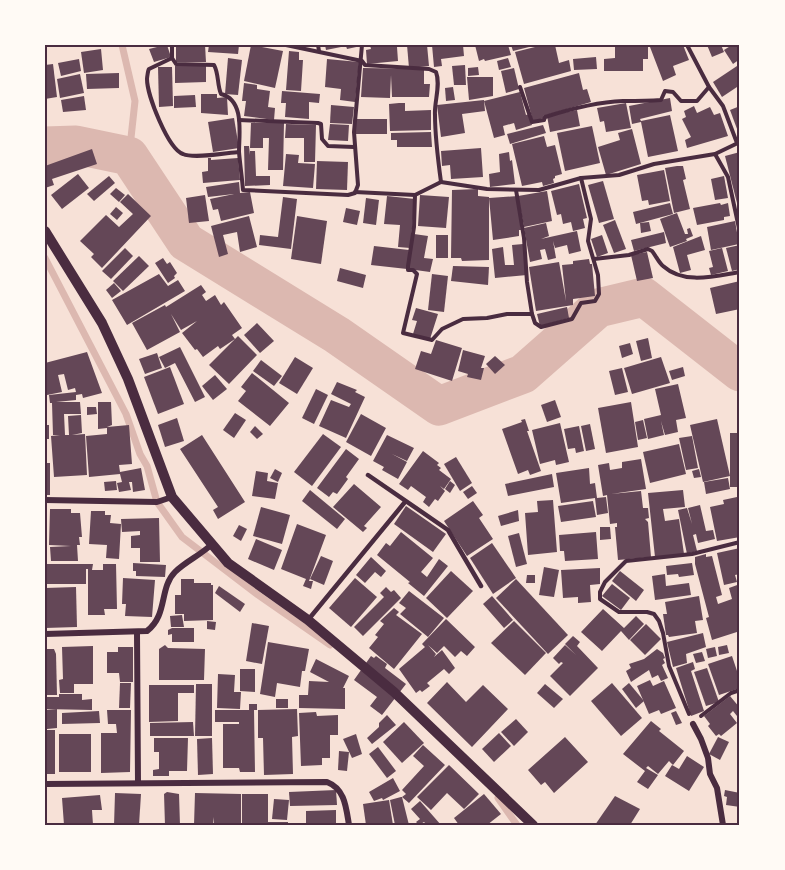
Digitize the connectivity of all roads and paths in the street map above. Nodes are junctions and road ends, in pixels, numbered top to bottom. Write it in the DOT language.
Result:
graph roads {
  1 [pos="172,45"];
  2 [pos="286,45"];
  3 [pos="318,45"];
  4 [pos="362,45"];
  5 [pos="687,45"];
  6 [pos="319,51"];
  7 [pos="172,58"];
  8 [pos="362,62"];
  9 [pos="520,87"];
  10 [pos="709,87"];
  11 [pos="239,120"];
  12 [pos="739,142"];
  13 [pos="354,147"];
  14 [pos="239,152"];
  15 [pos="715,154"];
  16 [pos="581,178"];
  17 [pos="441,182"];
  18 [pos="516,190"];
  19 [pos="355,192"];
  20 [pos="415,195"];
  21 [pos="45,231"];
  22 [pos="740,233"];
  23 [pos="594,259"];
  24 [pos="740,272"];
  25 [pos="532,314"];
  26 [pos="368,475"];
  27 [pos="172,497"];
  28 [pos="45,500"];
  29 [pos="405,502"];
  30 [pos="740,542"];
  31 [pos="212,544"];
  32 [pos="481,586"];
  33 [pos="308,620"];
  34 [pos="137,633"];
  35 [pos="45,634"];
  36 [pos="740,690"];
  37 [pos="693,724"];
  38 [pos="138,782"];
  39 [pos="45,784"];
  40 [pos="531,824"];
  41 [pos="349,825"];
  42 [pos="723,825"];
  1 -- 7 [label="path"];
  2 -- 6 [label="path"];
  3 -- 6 [label="path"];
  4 -- 8 [label="path"];
  5 -- 10 [label="path"];
  6 -- 8 [label="path"];
  7 -- 11 [label="path"];
  7 -- 14 [label="path"];
  8 -- 13 [label="path"];
  8 -- 17 [label="path"];
  9 -- 10 [label="path"];
  10 -- 12 [label="path"];
  11 -- 13 [label="path"];
  11 -- 14 [label="path"];
  12 -- 15 [label="path"];
  13 -- 19 [label="path"];
  14 -- 19 [label="path"];
  15 -- 16 [label="path"];
  15 -- 22 [label="path"];
  16 -- 18 [label="path"];
  16 -- 23 [label="path"];
  17 -- 18 [label="path"];
  17 -- 20 [label="path"];
  18 -- 25 [label="path"];
  19 -- 20 [label="path"];
  20 -- 25 [label="path"];
  21 -- 27 [label="street"];
  23 -- 24 [label="path"];
  23 -- 25 [label="path"];
  26 -- 29 [label="lane"];
  27 -- 28 [label="street"];
  27 -- 31 [label="street"];
  29 -- 32 [label="lane"];
  29 -- 33 [label="lane"];
  30 -- 37 [label="path"];
  31 -- 33 [label="street"];
  31 -- 34 [label="street"];
  33 -- 40 [label="street"];
  34 -- 35 [label="street"];
  34 -- 38 [label="street"];
  36 -- 37 [label="path"];
  37 -- 42 [label="street"];
  38 -- 39 [label="street"];
  38 -- 41 [label="street"];
}
